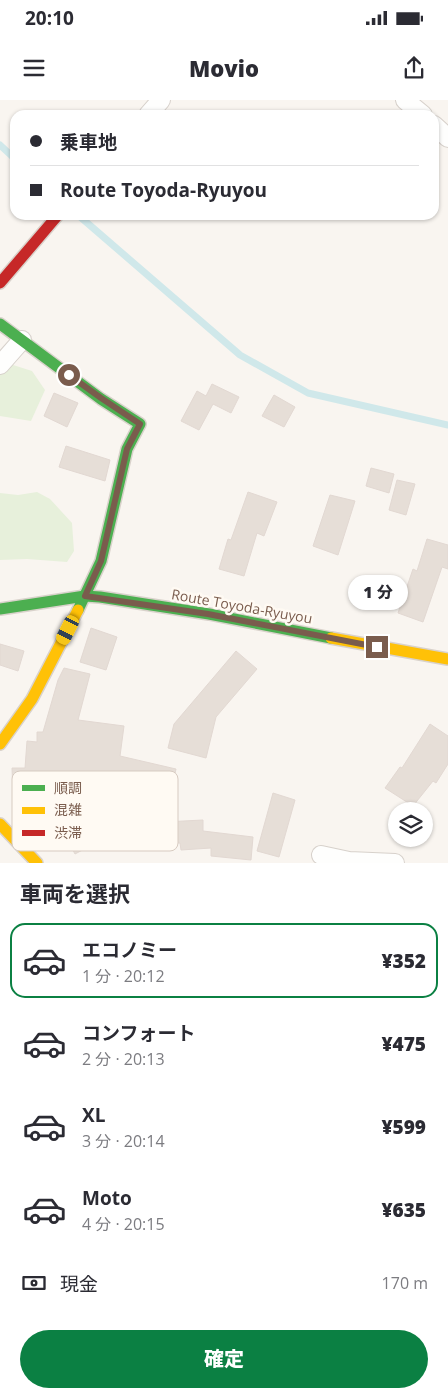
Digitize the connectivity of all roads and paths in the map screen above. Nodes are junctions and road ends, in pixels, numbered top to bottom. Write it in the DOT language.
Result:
graph roads {
  1 [pos="161,100"];
  2 [pos="405,100"];
  3 [pos="152,110"];
  4 [pos="417,110"];
  5 [pos="54,220"];
  6 [pos="0,282"];
  7 [pos="0,324"];
  8 [pos="22,340"];
  9 [pos="0,365"];
  10 [pos="85,596"];
  11 [pos="0,609"];
  12 [pos="448,659"];
  13 [pos="0,744"];
  14 [pos="0,824"];
  15 [pos="12,837"];
  16 [pos="26,851"];
  17 [pos="321,855"];
  18 [pos="37,863"];
  19 [pos="395,863"];
  1 -- 3 [label="street"];
  2 -- 4 [label="street"];
  5 -- 6 [label="street"];
  7 -- 8 [label="street"];
  8 -- 9 [label="street"];
  8 -- 10 [label="street"];
  10 -- 11 [label="street, Route Toyoda-Ryuyou"];
  10 -- 12 [label="street, Route Toyoda-Ryuyou"];
  10 -- 13 [label="street"];
  14 -- 15 [label="street"];
  16 -- 18 [label="street"];
  17 -- 19 [label="street"];
}
